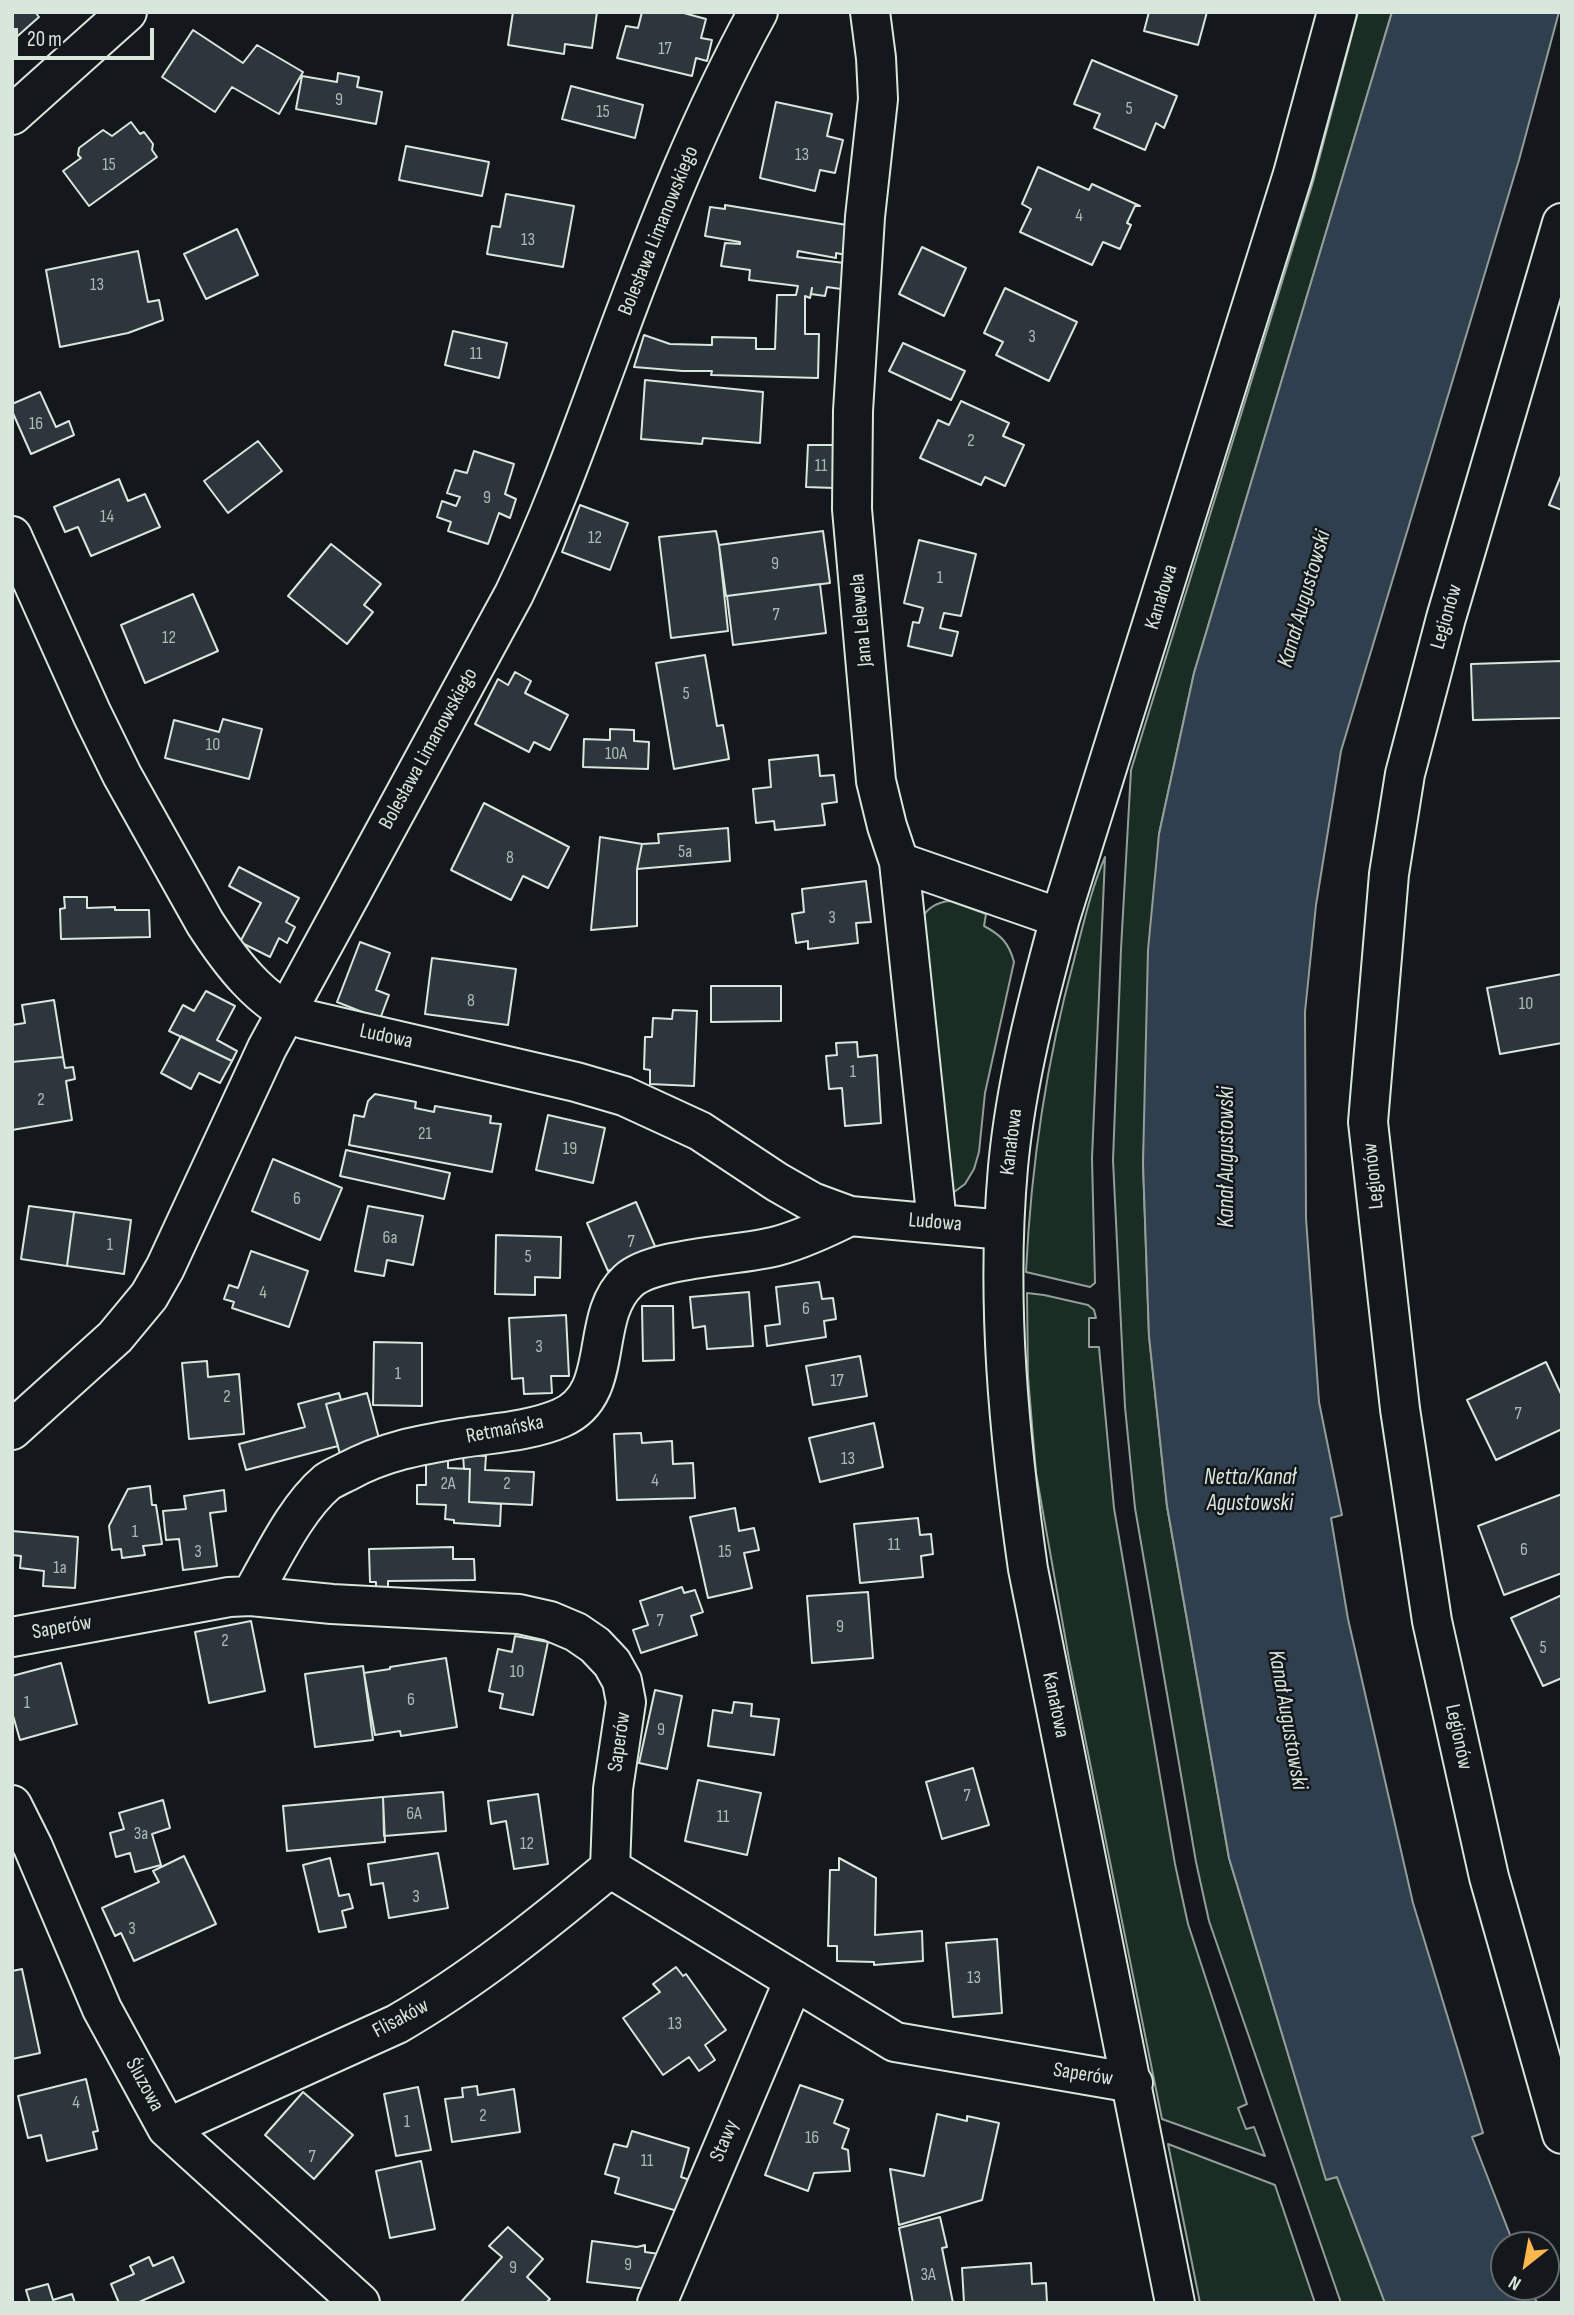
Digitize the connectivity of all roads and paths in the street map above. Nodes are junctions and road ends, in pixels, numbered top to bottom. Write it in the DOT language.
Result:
graph roads {
  1 [pos="127,12"];
  2 [pos="758,12"];
  3 [pos="870,12"];
  4 [pos="1336,12"];
  5 [pos="12,115"];
  6 [pos="1562,223"];
  7 [pos="12,536"];
  8 [pos="899,862"];
  9 [pos="1060,918"];
  10 [pos="286,1013"];
  11 [pos="850,1216"];
  12 [pos="937,1223"];
  13 [pos="1004,1230"];
  14 [pos="12,1430"];
  15 [pos="251,1596"];
  16 [pos="12,1637"];
  17 [pos="12,1805"];
  18 [pos="610,1868"];
  19 [pos="794,1980"];
  20 [pos="1133,2083"];
  21 [pos="167,2128"];
  22 [pos="1562,2134"];
  23 [pos="360,2303"];
  24 [pos="657,2303"];
  25 [pos="1175,2303"];
  1 -- 5 [label="street"];
  2 -- 10 [label="street, Bolesława Limanowskiego"];
  3 -- 8 [label="street, Jana Lelewela"];
  4 -- 9 [label="street, Kanałowa"];
  6 -- 22 [label="street, Legionów"];
  7 -- 10 [label="street, Ludowa"];
  8 -- 9 [label="street"];
  8 -- 12 [label="street, Jana Lelewela"];
  9 -- 13 [label="street, Kanałowa"];
  10 -- 11 [label="street, Ludowa"];
  10 -- 14 [label="street, Bolesława Limanowskiego"];
  11 -- 12 [label="street, Ludowa"];
  11 -- 15 [label="street, Retmańska"];
  12 -- 13 [label="street, Ludowa"];
  13 -- 20 [label="street, Kanałowa"];
  15 -- 16 [label="street, Saperów"];
  15 -- 18 [label="street, Saperów"];
  17 -- 21 [label="street, Śluzowa"];
  18 -- 19 [label="street, Saperów"];
  18 -- 21 [label="street, Flisaków"];
  19 -- 20 [label="street, Saperów"];
  19 -- 24 [label="street, Stawy"];
  20 -- 25 [label="street, Kanałowa"];
  21 -- 23 [label="street, Śluzowa"];
}
